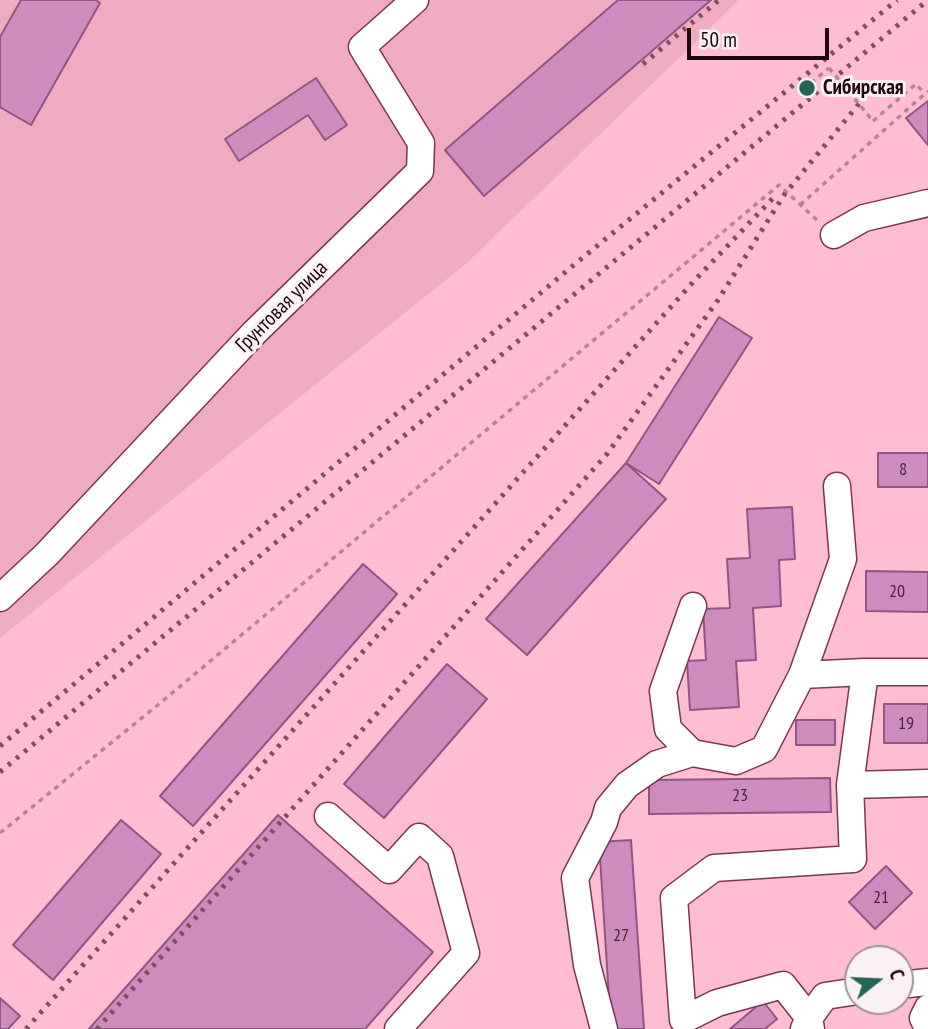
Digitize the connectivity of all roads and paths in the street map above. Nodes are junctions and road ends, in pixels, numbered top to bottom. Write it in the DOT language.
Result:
graph roads {
  1 [pos="415,0"];
  2 [pos="811,83"];
  3 [pos="926,93"];
  4 [pos="928,202"];
  5 [pos="800,205"];
  6 [pos="834,235"];
  7 [pos="837,486"];
  8 [pos="0,598"];
  9 [pos="693,606"];
  10 [pos="865,672"];
  11 [pos="928,672"];
  12 [pos="802,675"];
  13 [pos="692,753"];
  14 [pos="928,783"];
  15 [pos="850,785"];
  16 [pos="328,817"];
  17 [pos="0,833"];
  18 [pos="844,993"];
  19 [pos="928,1007"];
  20 [pos="681,1025"];
  21 [pos="808,1025"];
  22 [pos="928,1028"];
  23 [pos="398,1029"];
  24 [pos="604,1029"];
  1 -- 8 [label="street, Грунтовая улица"];
  2 -- 3 [label="path, bridge"];
  3 -- 5 [label="path"];
  4 -- 6 [label="street"];
  5 -- 6 [label="path"];
  5 -- 17 [label="path"];
  7 -- 12 [label="street"];
  9 -- 13 [label="street"];
  10 -- 11 [label="street"];
  10 -- 12 [label="street"];
  10 -- 15 [label="street"];
  12 -- 13 [label="street"];
  13 -- 24 [label="street"];
  14 -- 15 [label="street"];
  15 -- 20 [label="street"];
  16 -- 23 [label="street"];
  18 -- 21 [label="street"];
  19 -- 22 [label="street"];
  20 -- 21 [label="street"];
}
